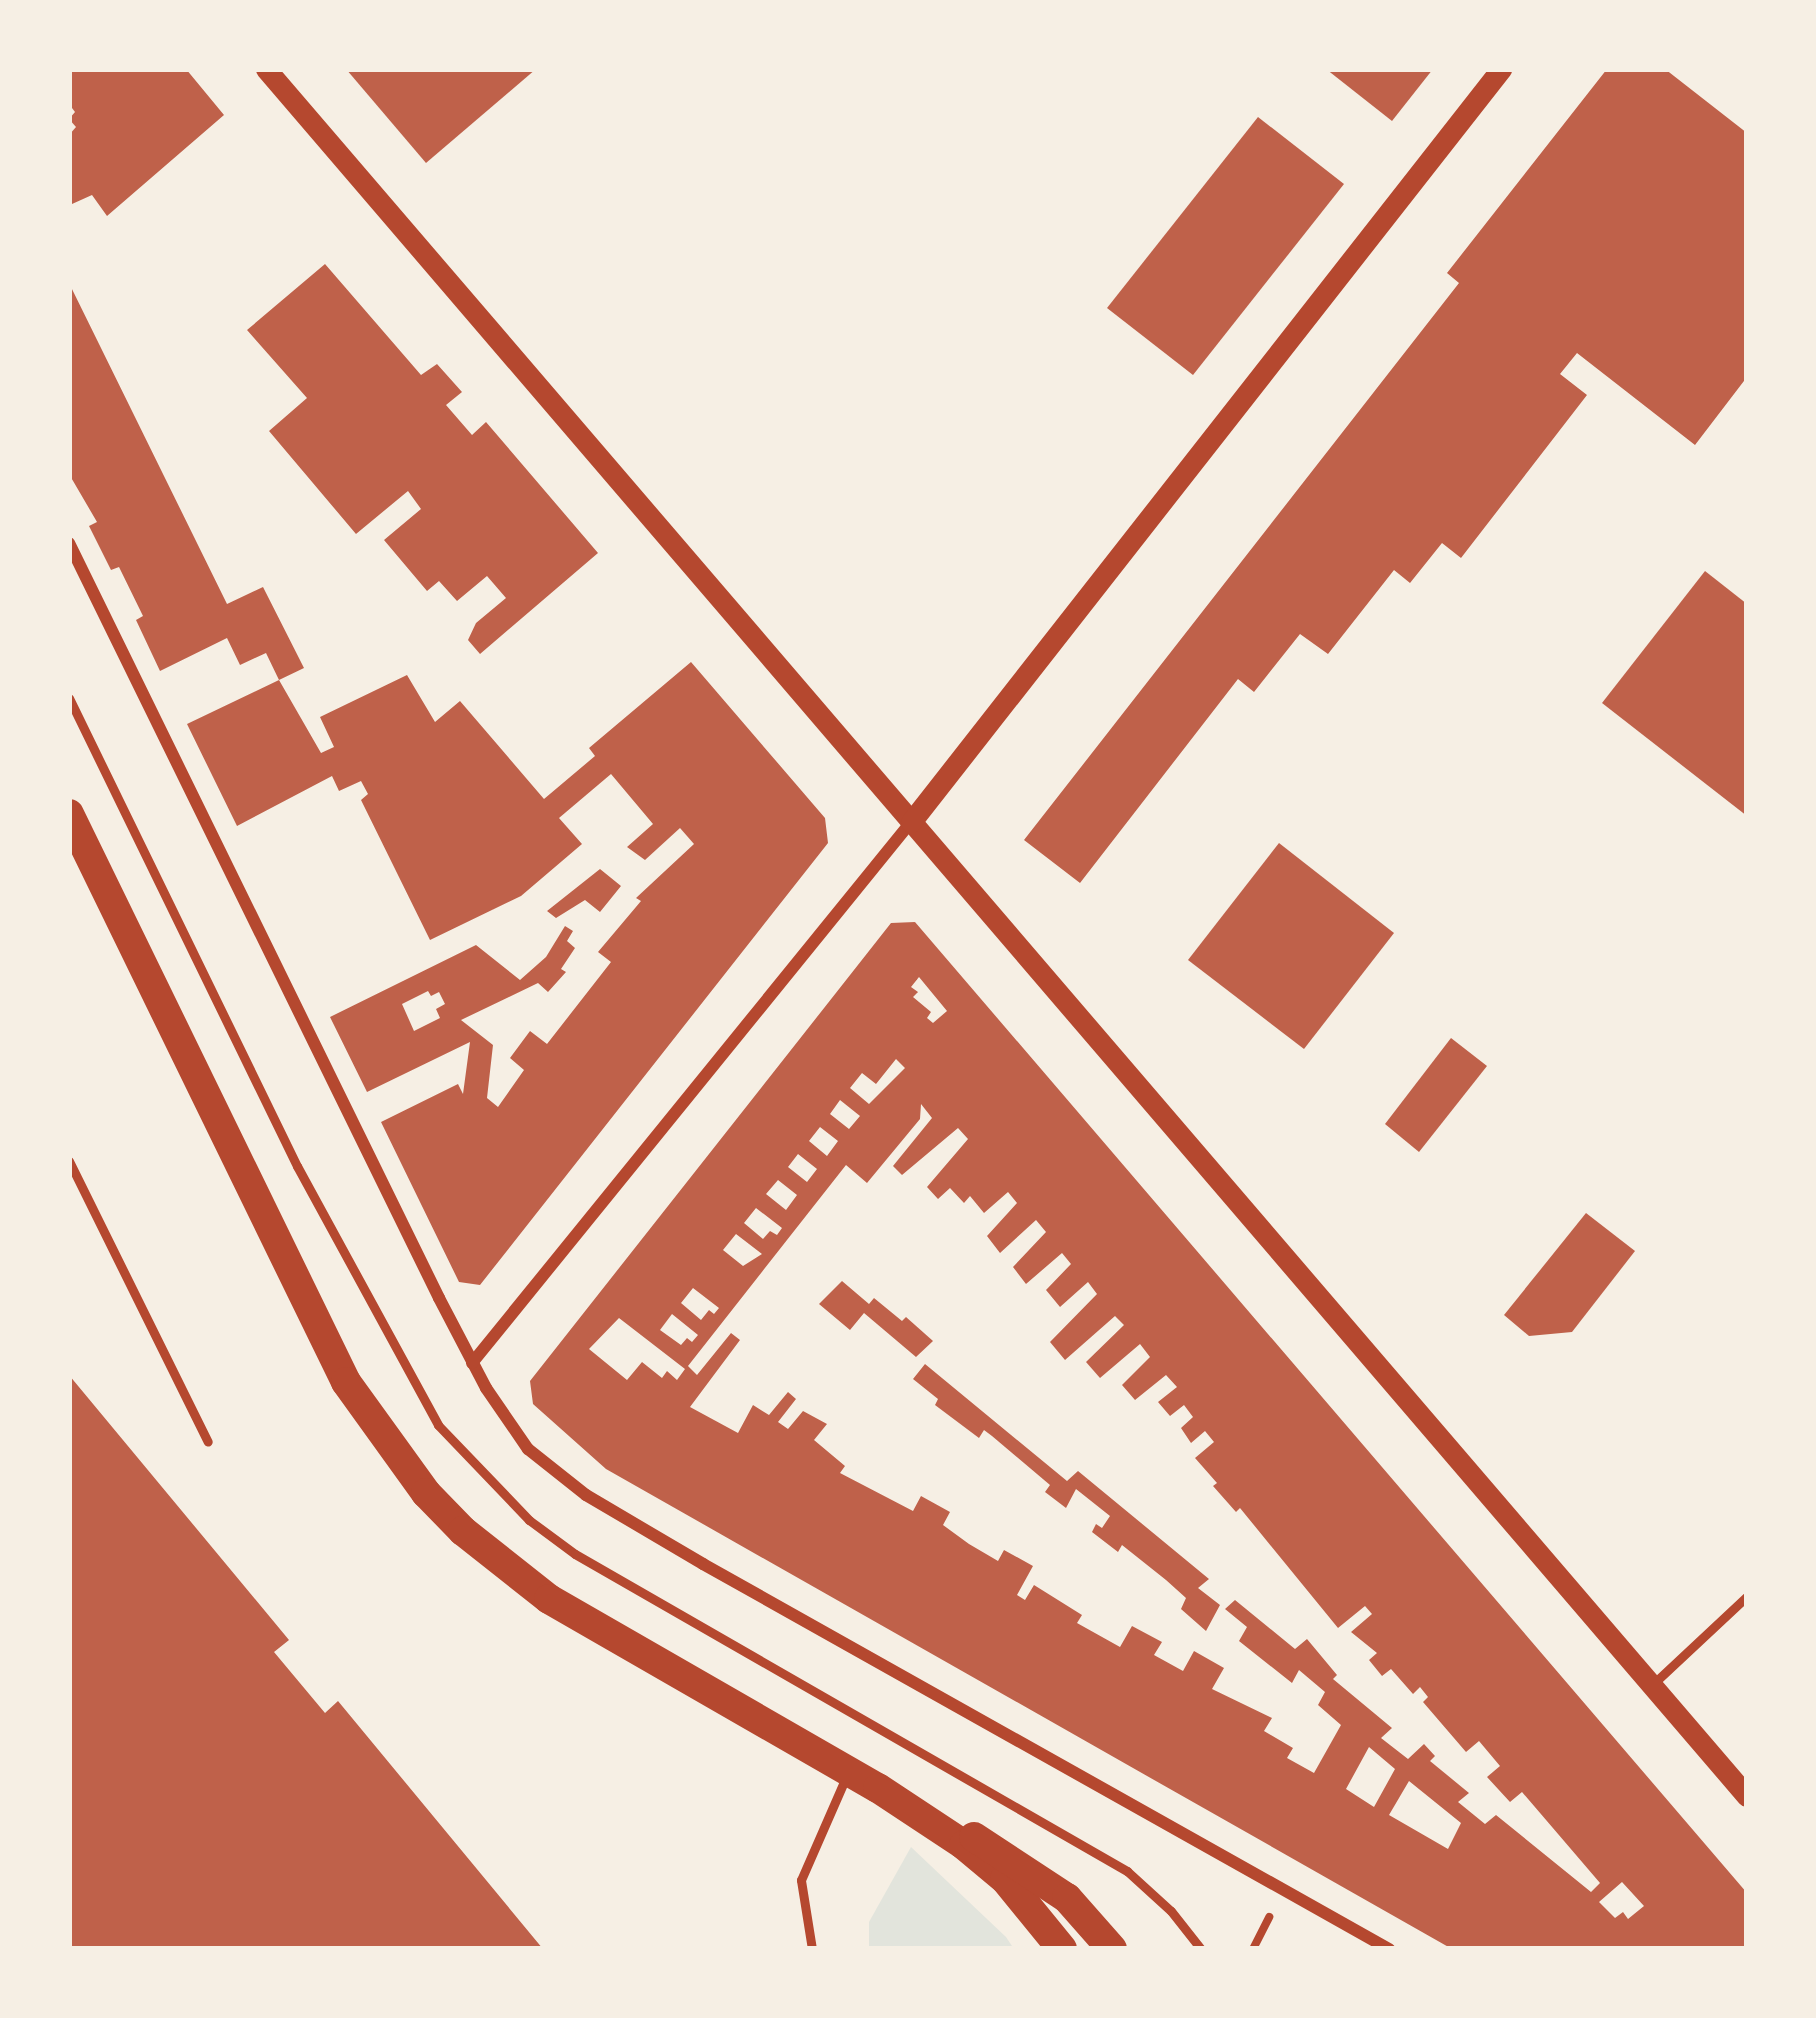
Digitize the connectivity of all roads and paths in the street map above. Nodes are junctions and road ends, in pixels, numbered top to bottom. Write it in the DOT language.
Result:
graph roads {
  1 [pos="266,69"];
  2 [pos="1501,69"];
  3 [pos="69,543"];
  4 [pos="69,698"];
  5 [pos="69,814"];
  6 [pos="911,822"];
  7 [pos="69,1161"];
  8 [pos="472,1363"];
  9 [pos="208,1442"];
  10 [pos="1747,1596"];
  11 [pos="1652,1685"];
  12 [pos="849,1772"];
  13 [pos="878,1788"];
  14 [pos="1747,1796"];
  15 [pos="812,1949"];
  16 [pos="1062,1949"];
  17 [pos="1112,1949"];
  18 [pos="1201,1949"];
  19 [pos="1388,1949"];
  1 -- 6 [label="street"];
  2 -- 6 [label="street"];
  3 -- 8 [label="street"];
  4 -- 18 [label="lane"];
  5 -- 12 [label="main road"];
  6 -- 8 [label="street"];
  6 -- 11 [label="street"];
  7 -- 9 [label="lane"];
  8 -- 19 [label="street"];
  10 -- 11 [label="lane"];
  11 -- 14 [label="street"];
  12 -- 13 [label="main road"];
  12 -- 15 [label="lane"];
  13 -- 16 [label="main road"];
  13 -- 17 [label="main road"];
}
